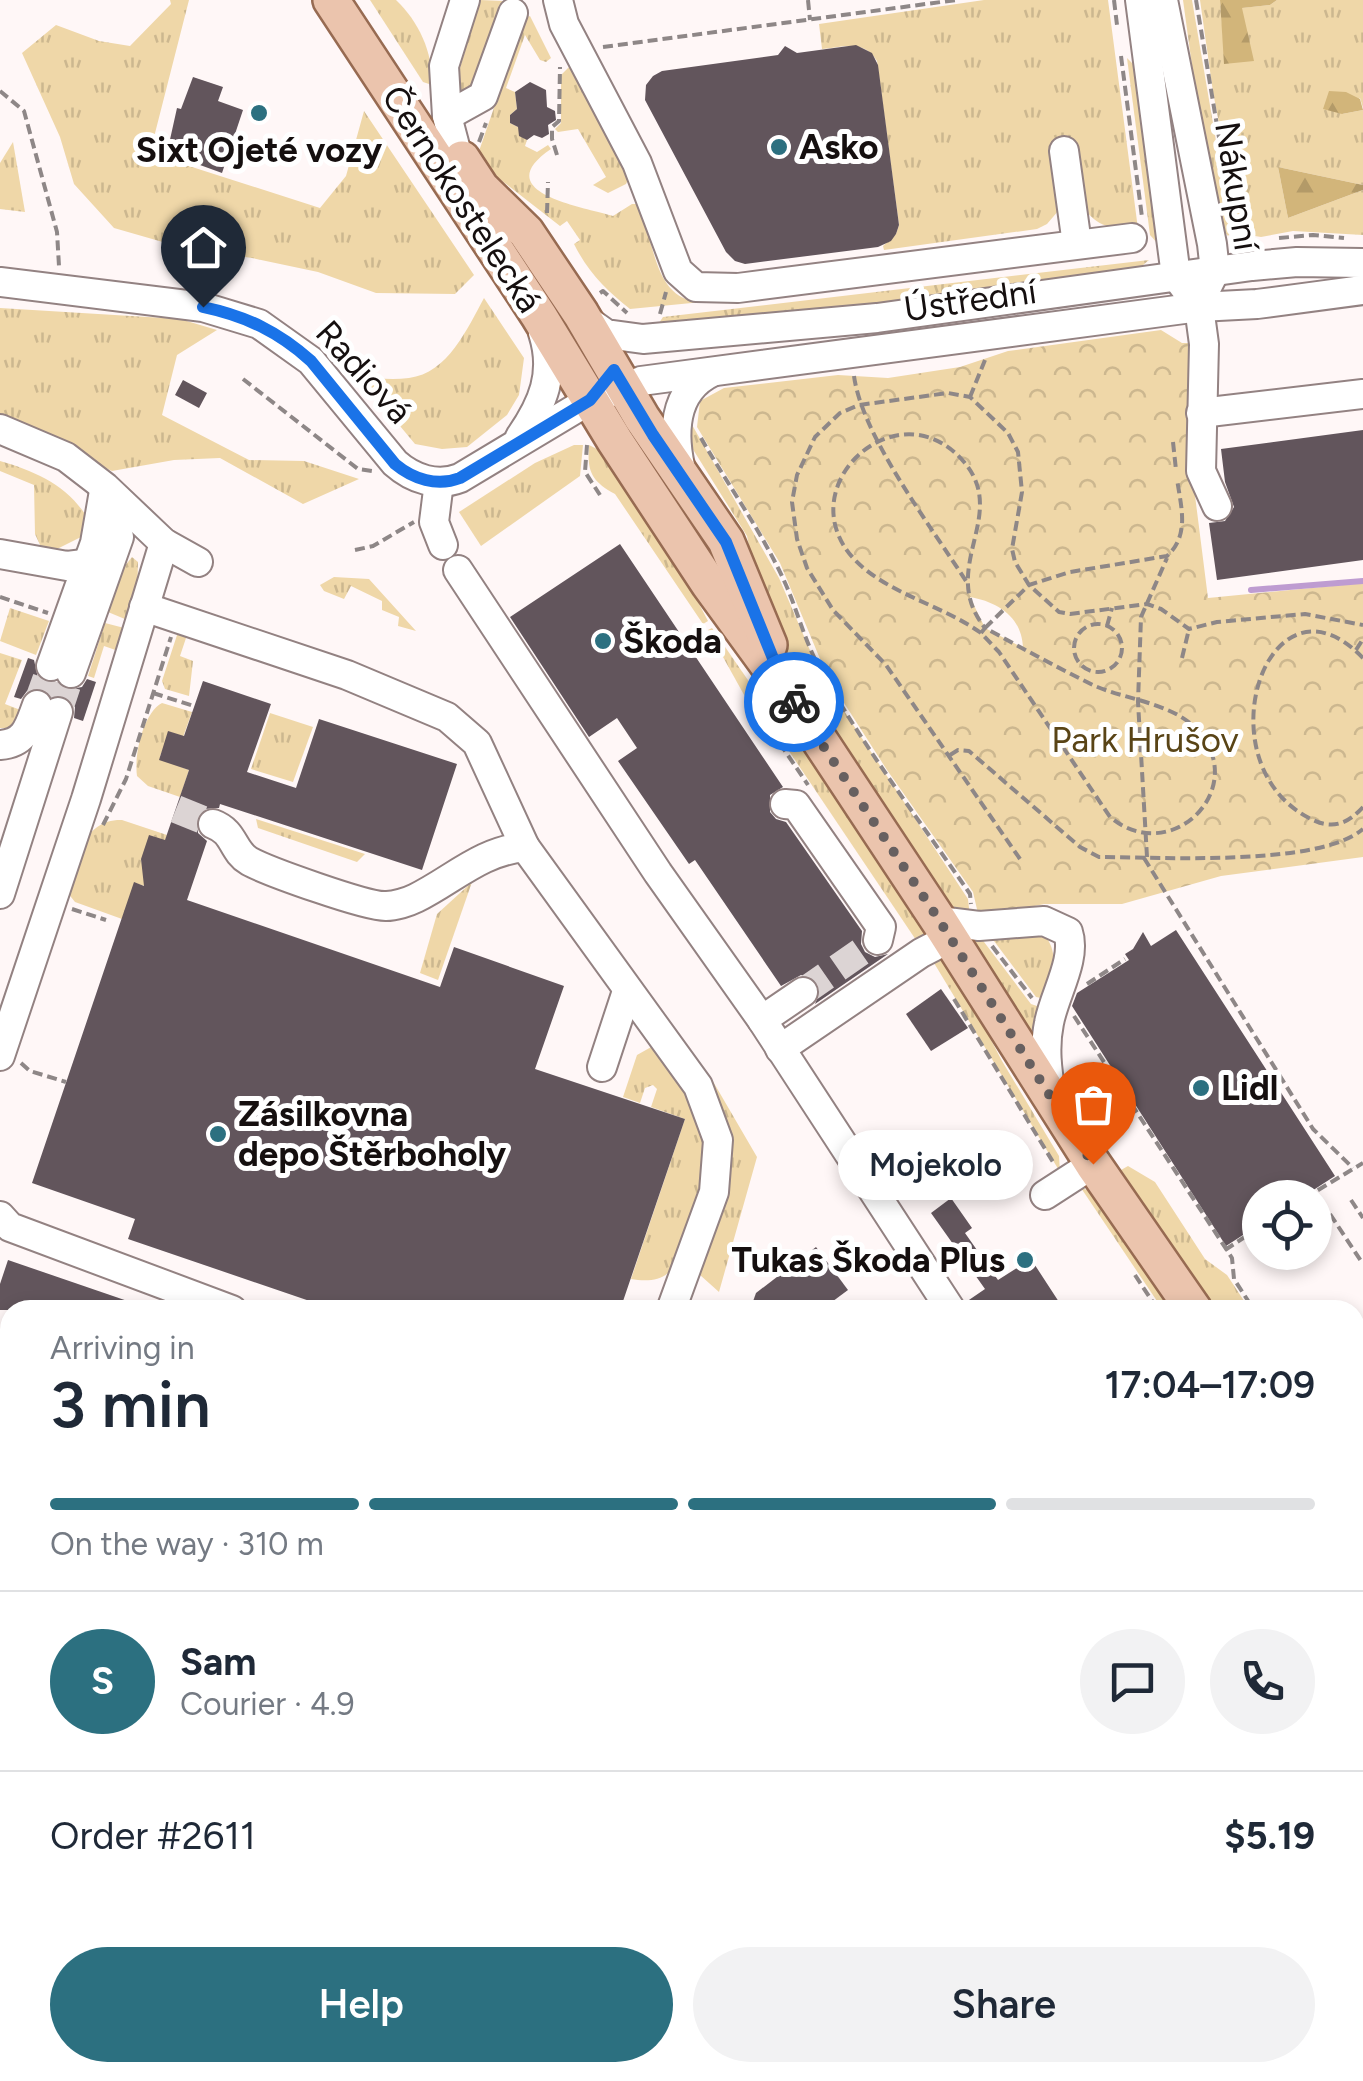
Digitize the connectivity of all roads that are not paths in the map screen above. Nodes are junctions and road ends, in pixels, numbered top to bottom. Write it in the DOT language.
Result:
graph roads {
  1 [pos="331,0"];
  2 [pos="358,0"];
  3 [pos="465,0"];
  4 [pos="558,0"];
  5 [pos="1140,0"];
  6 [pos="1163,0"];
  7 [pos="512,13"];
  8 [pos="459,141"];
  9 [pos="1064,151"];
  10 [pos="1138,235"];
  11 [pos="1077,244"];
  12 [pos="1363,263"];
  13 [pos="1214,271"];
  14 [pos="1176,276"];
  15 [pos="0,282"];
  16 [pos="1363,290"];
  17 [pos="1199,307"];
  18 [pos="581,314"];
  19 [pos="538,316"];
  20 [pos="652,338"];
  21 [pos="713,372"];
  22 [pos="619,378"];
  23 [pos="1363,394"];
  24 [pos="590,400"];
  25 [pos="1202,413"];
  26 [pos="0,429"];
  27 [pos="513,446"];
  28 [pos="684,480"];
  29 [pos="105,487"];
  30 [pos="437,496"];
  31 [pos="1217,506"];
  32 [pos="164,544"];
  33 [pos="443,545"];
  34 [pos="0,554"];
  35 [pos="99,562"];
  36 [pos="198,562"];
  37 [pos="458,570"];
  38 [pos="144,607"];
  39 [pos="61,670"];
  40 [pos="785,688"];
  41 [pos="0,745"];
  42 [pos="785,804"];
  43 [pos="213,824"];
  44 [pos="10,836"];
  45 [pos="525,847"];
  46 [pos="0,894"];
  47 [pos="958,931"];
  48 [pos="878,940"];
  49 [pos="627,991"];
  50 [pos="803,992"];
  51 [pos="1051,1003"];
  52 [pos="762,1020"];
  53 [pos="780,1049"];
  54 [pos="1068,1050"];
  55 [pos="0,1056"];
  56 [pos="602,1067"];
  57 [pos="1052,1099"];
  58 [pos="1093,1164"];
  59 [pos="1053,1190"];
  60 [pos="0,1216"];
  61 [pos="205,1300"];
  62 [pos="675,1300"];
  63 [pos="945,1300"];
  64 [pos="1187,1300"];
  1 -- 19 [label="main road, Černokostelecká"];
  2 -- 8 [label="main road, Černokostelecká"];
  3 -- 8 [label="street"];
  4 -- 11 [label="street"];
  5 -- 14 [label="street, Nákupní"];
  6 -- 13 [label="street, Nákupní"];
  7 -- 8 [label="street"];
  8 -- 18 [label="main road, Černokostelecká"];
  9 -- 11 [label="street"];
  10 -- 11 [label="street"];
  12 -- 13 [label="street, Ústřední"];
  13 -- 14 [label="street, Ústřední"];
  13 -- 17 [label="street, Nákupní"];
  14 -- 17 [label="street, Nákupní"];
  14 -- 20 [label="street, Ústřední"];
  15 -- 30 [label="street, Radiová"];
  16 -- 17 [label="street, Ústřední"];
  17 -- 21 [label="street, Ústřední"];
  17 -- 25 [label="street"];
  18 -- 20 [label="street, Ústřední"];
  18 -- 22 [label="main road, Černokostelecká"];
  19 -- 24 [label="main road, Černokostelecká"];
  19 -- 27 [label="street"];
  20 -- 22 [label="street"];
  21 -- 22 [label="street, Ústřední"];
  21 -- 28 [label="street"];
  22 -- 24 [label="street"];
  22 -- 28 [label="main road, Černokostelecká"];
  23 -- 25 [label="street"];
  24 -- 27 [label="street"];
  24 -- 40 [label="main road, Černokostelecká"];
  25 -- 31 [label="street"];
  26 -- 29 [label="street"];
  27 -- 30 [label="street"];
  28 -- 40 [label="main road, Černokostelecká"];
  29 -- 32 [label="street"];
  29 -- 35 [label="street"];
  30 -- 33 [label="street"];
  32 -- 36 [label="street"];
  32 -- 38 [label="street"];
  34 -- 35 [label="street"];
  35 -- 39 [label="street"];
  37 -- 52 [label="street"];
  38 -- 45 [label="street"];
  38 -- 55 [label="street"];
  40 -- 47 [label="main road"];
  41 -- 44 [label="street"];
  42 -- 48 [label="street"];
  43 -- 45 [label="street"];
  44 -- 46 [label="street"];
  45 -- 49 [label="street"];
  47 -- 51 [label="street"];
  47 -- 53 [label="street"];
  47 -- 57 [label="main road"];
  49 -- 56 [label="street"];
  49 -- 62 [label="street"];
  50 -- 52 [label="street"];
  51 -- 54 [label="street"];
  51 -- 57 [label="street"];
  52 -- 53 [label="street"];
  53 -- 63 [label="street"];
  57 -- 58 [label="main road"];
  58 -- 59 [label="street"];
  58 -- 64 [label="main road"];
  60 -- 61 [label="street"];
}
